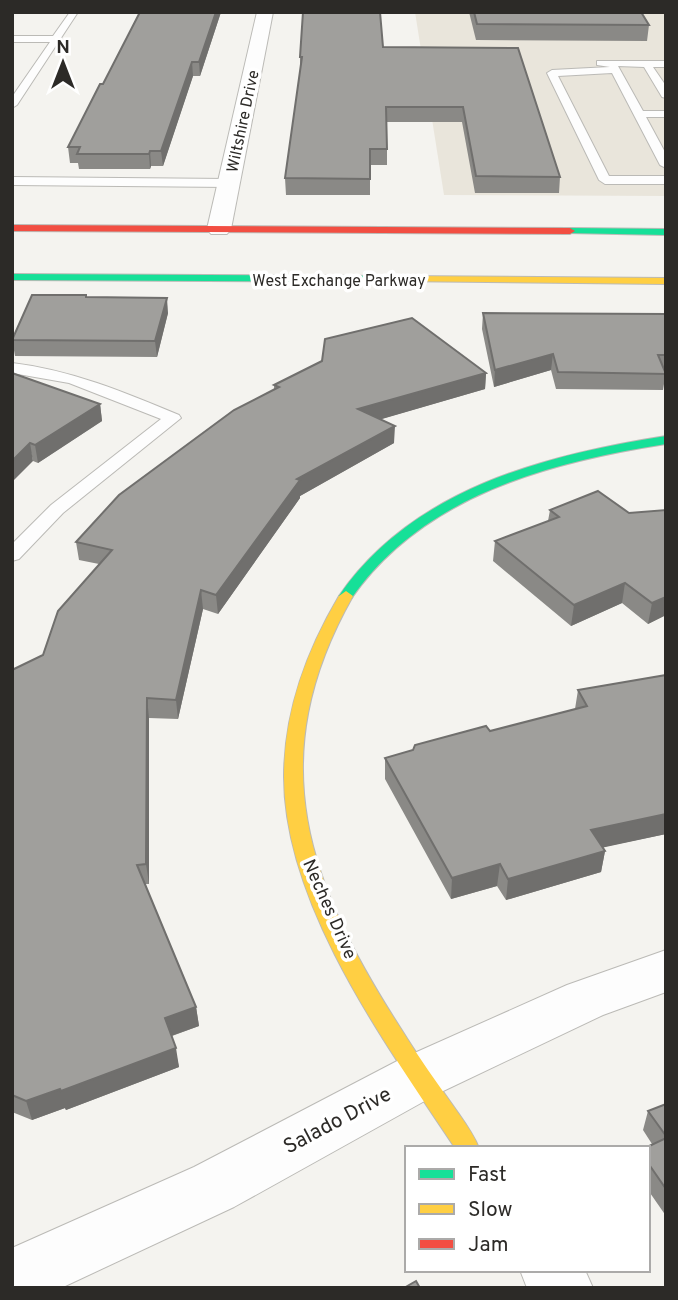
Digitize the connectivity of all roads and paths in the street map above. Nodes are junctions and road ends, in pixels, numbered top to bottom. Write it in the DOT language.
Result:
graph roads {
  1 [pos="74,12"];
  2 [pos="265,12"];
  3 [pos="12,39"];
  4 [pos="56,39"];
  5 [pos="594,64"];
  6 [pos="647,64"];
  7 [pos="666,64"];
  8 [pos="614,67"];
  9 [pos="666,95"];
  10 [pos="12,104"];
  11 [pos="638,114"];
  12 [pos="666,114"];
  13 [pos="666,165"];
  14 [pos="666,180"];
  15 [pos="12,181"];
  16 [pos="229,183"];
  17 [pos="12,228"];
  18 [pos="219,229"];
  19 [pos="666,232"];
  20 [pos="666,270"];
  21 [pos="12,277"];
  22 [pos="373,281"];
  23 [pos="666,281"];
  24 [pos="12,368"];
  25 [pos="666,440"];
  26 [pos="12,555"];
  27 [pos="666,971"];
  28 [pos="420,1076"];
  29 [pos="467,1146"];
  30 [pos="551,1272"];
  31 [pos="12,1279"];
  32 [pos="562,1288"];
  1 -- 4 [label="lane"];
  2 -- 16 [label="street, Wiltshire Drive"];
  3 -- 4 [label="lane"];
  4 -- 10 [label="lane"];
  5 -- 8 [label="lane"];
  6 -- 7 [label="lane"];
  6 -- 8 [label="lane"];
  6 -- 9 [label="lane"];
  8 -- 11 [label="lane"];
  8 -- 14 [label="lane"];
  11 -- 12 [label="lane"];
  11 -- 13 [label="lane"];
  15 -- 16 [label="lane"];
  16 -- 18 [label="street, Wiltshire Drive"];
  17 -- 18 [label="main road"];
  18 -- 19 [label="main road"];
  20 -- 22 [label="main road"];
  21 -- 22 [label="main road, West Exchange Parkway"];
  22 -- 23 [label="main road, West Exchange Parkway"];
  24 -- 26 [label="lane"];
  25 -- 28 [label="main road, Neches Drive"];
  27 -- 28 [label="street, Salado Drive"];
  28 -- 29 [label="main road, Neches Drive"];
  28 -- 31 [label="street, Salado Drive"];
  30 -- 32 [label="street"];
}
